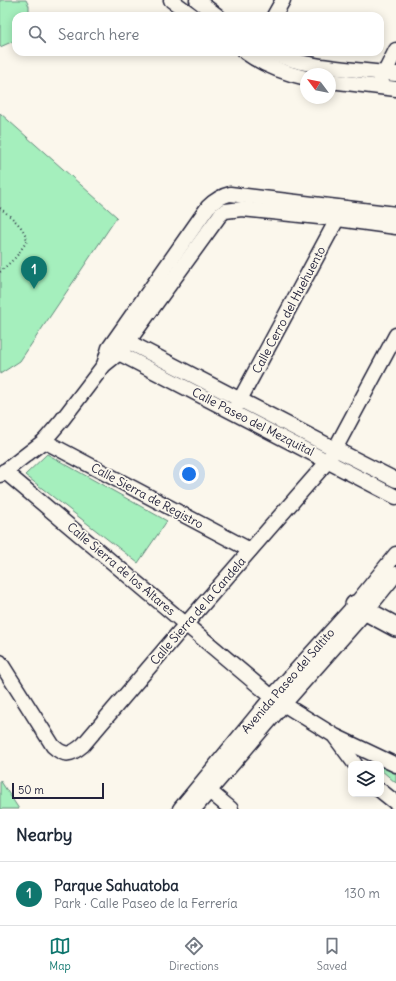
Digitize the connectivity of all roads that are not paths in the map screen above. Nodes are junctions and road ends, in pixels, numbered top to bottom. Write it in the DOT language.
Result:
graph roads {
  1 [pos="171,0"];
  2 [pos="197,0"];
  3 [pos="283,0"];
  4 [pos="188,12"];
  5 [pos="213,12"];
  6 [pos="276,12"];
  7 [pos="396,50"];
  8 [pos="254,56"];
  9 [pos="280,56"];
  10 [pos="390,73"];
  11 [pos="300,76"];
  12 [pos="336,82"];
  13 [pos="378,86"];
  14 [pos="396,88"];
  15 [pos="223,195"];
  16 [pos="225,211"];
  17 [pos="340,213"];
  18 [pos="396,214"];
  19 [pos="396,227"];
  20 [pos="396,335"];
  21 [pos="123,339"];
  22 [pos="114,350"];
  23 [pos="240,400"];
  24 [pos="233,413"];
  25 [pos="44,441"];
  26 [pos="331,455"];
  27 [pos="2,473"];
  28 [pos="396,480"];
  29 [pos="396,497"];
  30 [pos="250,550"];
  31 [pos="396,554"];
  32 [pos="396,574"];
  33 [pos="360,608"];
  34 [pos="186,624"];
  35 [pos="396,627"];
  36 [pos="0,662"];
  37 [pos="278,701"];
  38 [pos="335,736"];
  39 [pos="353,761"];
  40 [pos="396,765"];
  41 [pos="205,787"];
  42 [pos="384,794"];
  43 [pos="199,804"];
  44 [pos="396,804"];
  45 [pos="180,809"];
  46 [pos="231,809"];
  1 -- 4 [label="street"];
  2 -- 5 [label="street"];
  3 -- 6 [label="street"];
  7 -- 10 [label="street"];
  8 -- 11 [label="street"];
  9 -- 10 [label="street"];
  10 -- 13 [label="street"];
  12 -- 13 [label="street"];
  13 -- 14 [label="street"];
  15 -- 16 [label="street"];
  15 -- 17 [label="street"];
  15 -- 21 [label="street"];
  16 -- 17 [label="street"];
  16 -- 21 [label="street"];
  17 -- 18 [label="street"];
  17 -- 19 [label="street"];
  17 -- 23 [label="street, Calle Cerro del Huehuento"];
  20 -- 26 [label="street, Calle Sierra de la Candela"];
  21 -- 22 [label="street"];
  21 -- 23 [label="street, Calle Paseo del Mezquital"];
  22 -- 24 [label="street, Calle Paseo del Mezquital"];
  22 -- 25 [label="street"];
  23 -- 24 [label="street, Calle Cerro del Huehuento"];
  23 -- 26 [label="street, Calle Paseo del Mezquital"];
  24 -- 26 [label="street, Calle Paseo del Mezquital"];
  25 -- 27 [label="street"];
  25 -- 30 [label="street, Calle Sierra de Registro"];
  26 -- 28 [label="street, Calle Paseo del Mezquital"];
  26 -- 29 [label="street, Calle Paseo del Mezquital"];
  26 -- 30 [label="street, Calle Sierra de la Candela"];
  27 -- 34 [label="street, Calle Sierra de los Altares"];
  30 -- 34 [label="street, Calle Sierra de la Candela"];
  31 -- 33 [label="street, Avenida Paseo del Saltito"];
  32 -- 33 [label="street, Avenida Paseo del Saltito"];
  33 -- 35 [label="street"];
  33 -- 37 [label="street, Avenida Paseo del Saltito"];
  34 -- 36 [label="street, Calle Sierra de la Candela"];
  34 -- 37 [label="street, Calle Sierra de los Altares"];
  37 -- 38 [label="street, Calle Sierra de los Altares"];
  37 -- 41 [label="street, Avenida Paseo del Saltito"];
  38 -- 39 [label="street, Calle Sierra de los Altares"];
  38 -- 40 [label="street, Calle Sierra de los Altares"];
  41 -- 43 [label="street, Avenida Paseo del Saltito"];
  41 -- 46 [label="street"];
  42 -- 44 [label="street"];
  43 -- 45 [label="street, Avenida Paseo del Saltito"];
}
